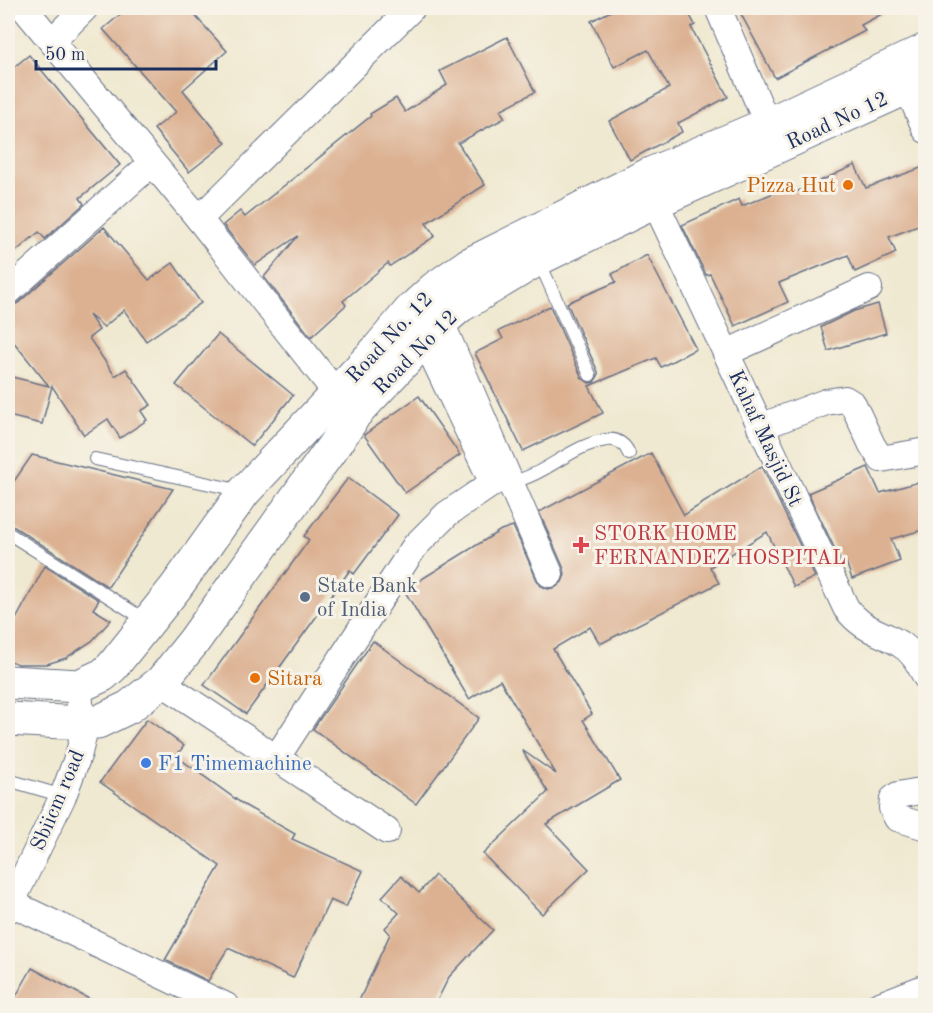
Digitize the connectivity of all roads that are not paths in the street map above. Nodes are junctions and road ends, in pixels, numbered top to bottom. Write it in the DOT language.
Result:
graph roads {
  1 [pos="24,8"];
  2 [pos="85,8"];
  3 [pos="412,8"];
  4 [pos="718,8"];
  5 [pos="52,41"];
  6 [pos="926,50"];
  7 [pos="916,83"];
  8 [pos="926,130"];
  9 [pos="773,136"];
  10 [pos="152,163"];
  11 [pos="655,202"];
  12 [pos="199,219"];
  13 [pos="538,259"];
  14 [pos="869,288"];
  15 [pos="8,292"];
  16 [pos="433,331"];
  17 [pos="726,353"];
  18 [pos="590,375"];
  19 [pos="345,404"];
  20 [pos="760,427"];
  21 [pos="926,451"];
  22 [pos="629,454"];
  23 [pos="95,459"];
  24 [pos="502,483"];
  25 [pos="244,492"];
  26 [pos="8,533"];
  27 [pos="528,556"];
  28 [pos="550,574"];
  29 [pos="148,622"];
  30 [pos="926,677"];
  31 [pos="8,682"];
  32 [pos="160,682"];
  33 [pos="79,686"];
  34 [pos="8,719"];
  35 [pos="81,722"];
  36 [pos="277,757"];
  37 [pos="8,780"];
  38 [pos="926,790"];
  39 [pos="63,796"];
  40 [pos="926,827"];
  41 [pos="387,831"];
  42 [pos="9,907"];
  43 [pos="926,987"];
  44 [pos="226,1005"];
  45 [pos="877,1005"];
  1 -- 5 [label="street"];
  2 -- 5 [label="street"];
  3 -- 12 [label="street"];
  4 -- 9 [label="street"];
  5 -- 10 [label="street"];
  6 -- 9 [label="main road, Road No. 12"];
  7 -- 8 [label="street"];
  7 -- 9 [label="main road, Road No 12"];
  9 -- 11 [label="main road, Road No 12"];
  9 -- 19 [label="main road, Road No. 12"];
  10 -- 12 [label="street"];
  10 -- 15 [label="street"];
  11 -- 13 [label="main road, Road No 12"];
  11 -- 17 [label="street, Kahaf Masjid St"];
  12 -- 19 [label="street"];
  13 -- 16 [label="main road, Road No 12"];
  13 -- 18 [label="lane"];
  14 -- 17 [label="street"];
  16 -- 19 [label="main road, Road No 12"];
  16 -- 24 [label="street"];
  17 -- 20 [label="street, Kahaf Masjid St"];
  19 -- 25 [label="main road, Road No. 12"];
  19 -- 32 [label="main road, Road No 12"];
  20 -- 21 [label="street"];
  20 -- 30 [label="street, Kahaf Masjid St"];
  22 -- 24 [label="lane"];
  23 -- 25 [label="lane"];
  24 -- 27 [label="street"];
  24 -- 28 [label="street"];
  24 -- 36 [label="street"];
  25 -- 29 [label="main road, Road No. 12"];
  26 -- 29 [label="lane"];
  29 -- 33 [label="main road, Road No. 12"];
  31 -- 33 [label="main road"];
  32 -- 35 [label="main road, Road No 12"];
  32 -- 36 [label="street"];
  33 -- 35 [label="street, Sbiicm road"];
  34 -- 35 [label="main road, Road No 12"];
  35 -- 39 [label="street, Sbiicm road"];
  36 -- 41 [label="street"];
  37 -- 39 [label="lane"];
  38 -- 40 [label="street"];
  39 -- 42 [label="street, Sbiicm road"];
  42 -- 44 [label="street"];
  43 -- 45 [label="street"];
}
